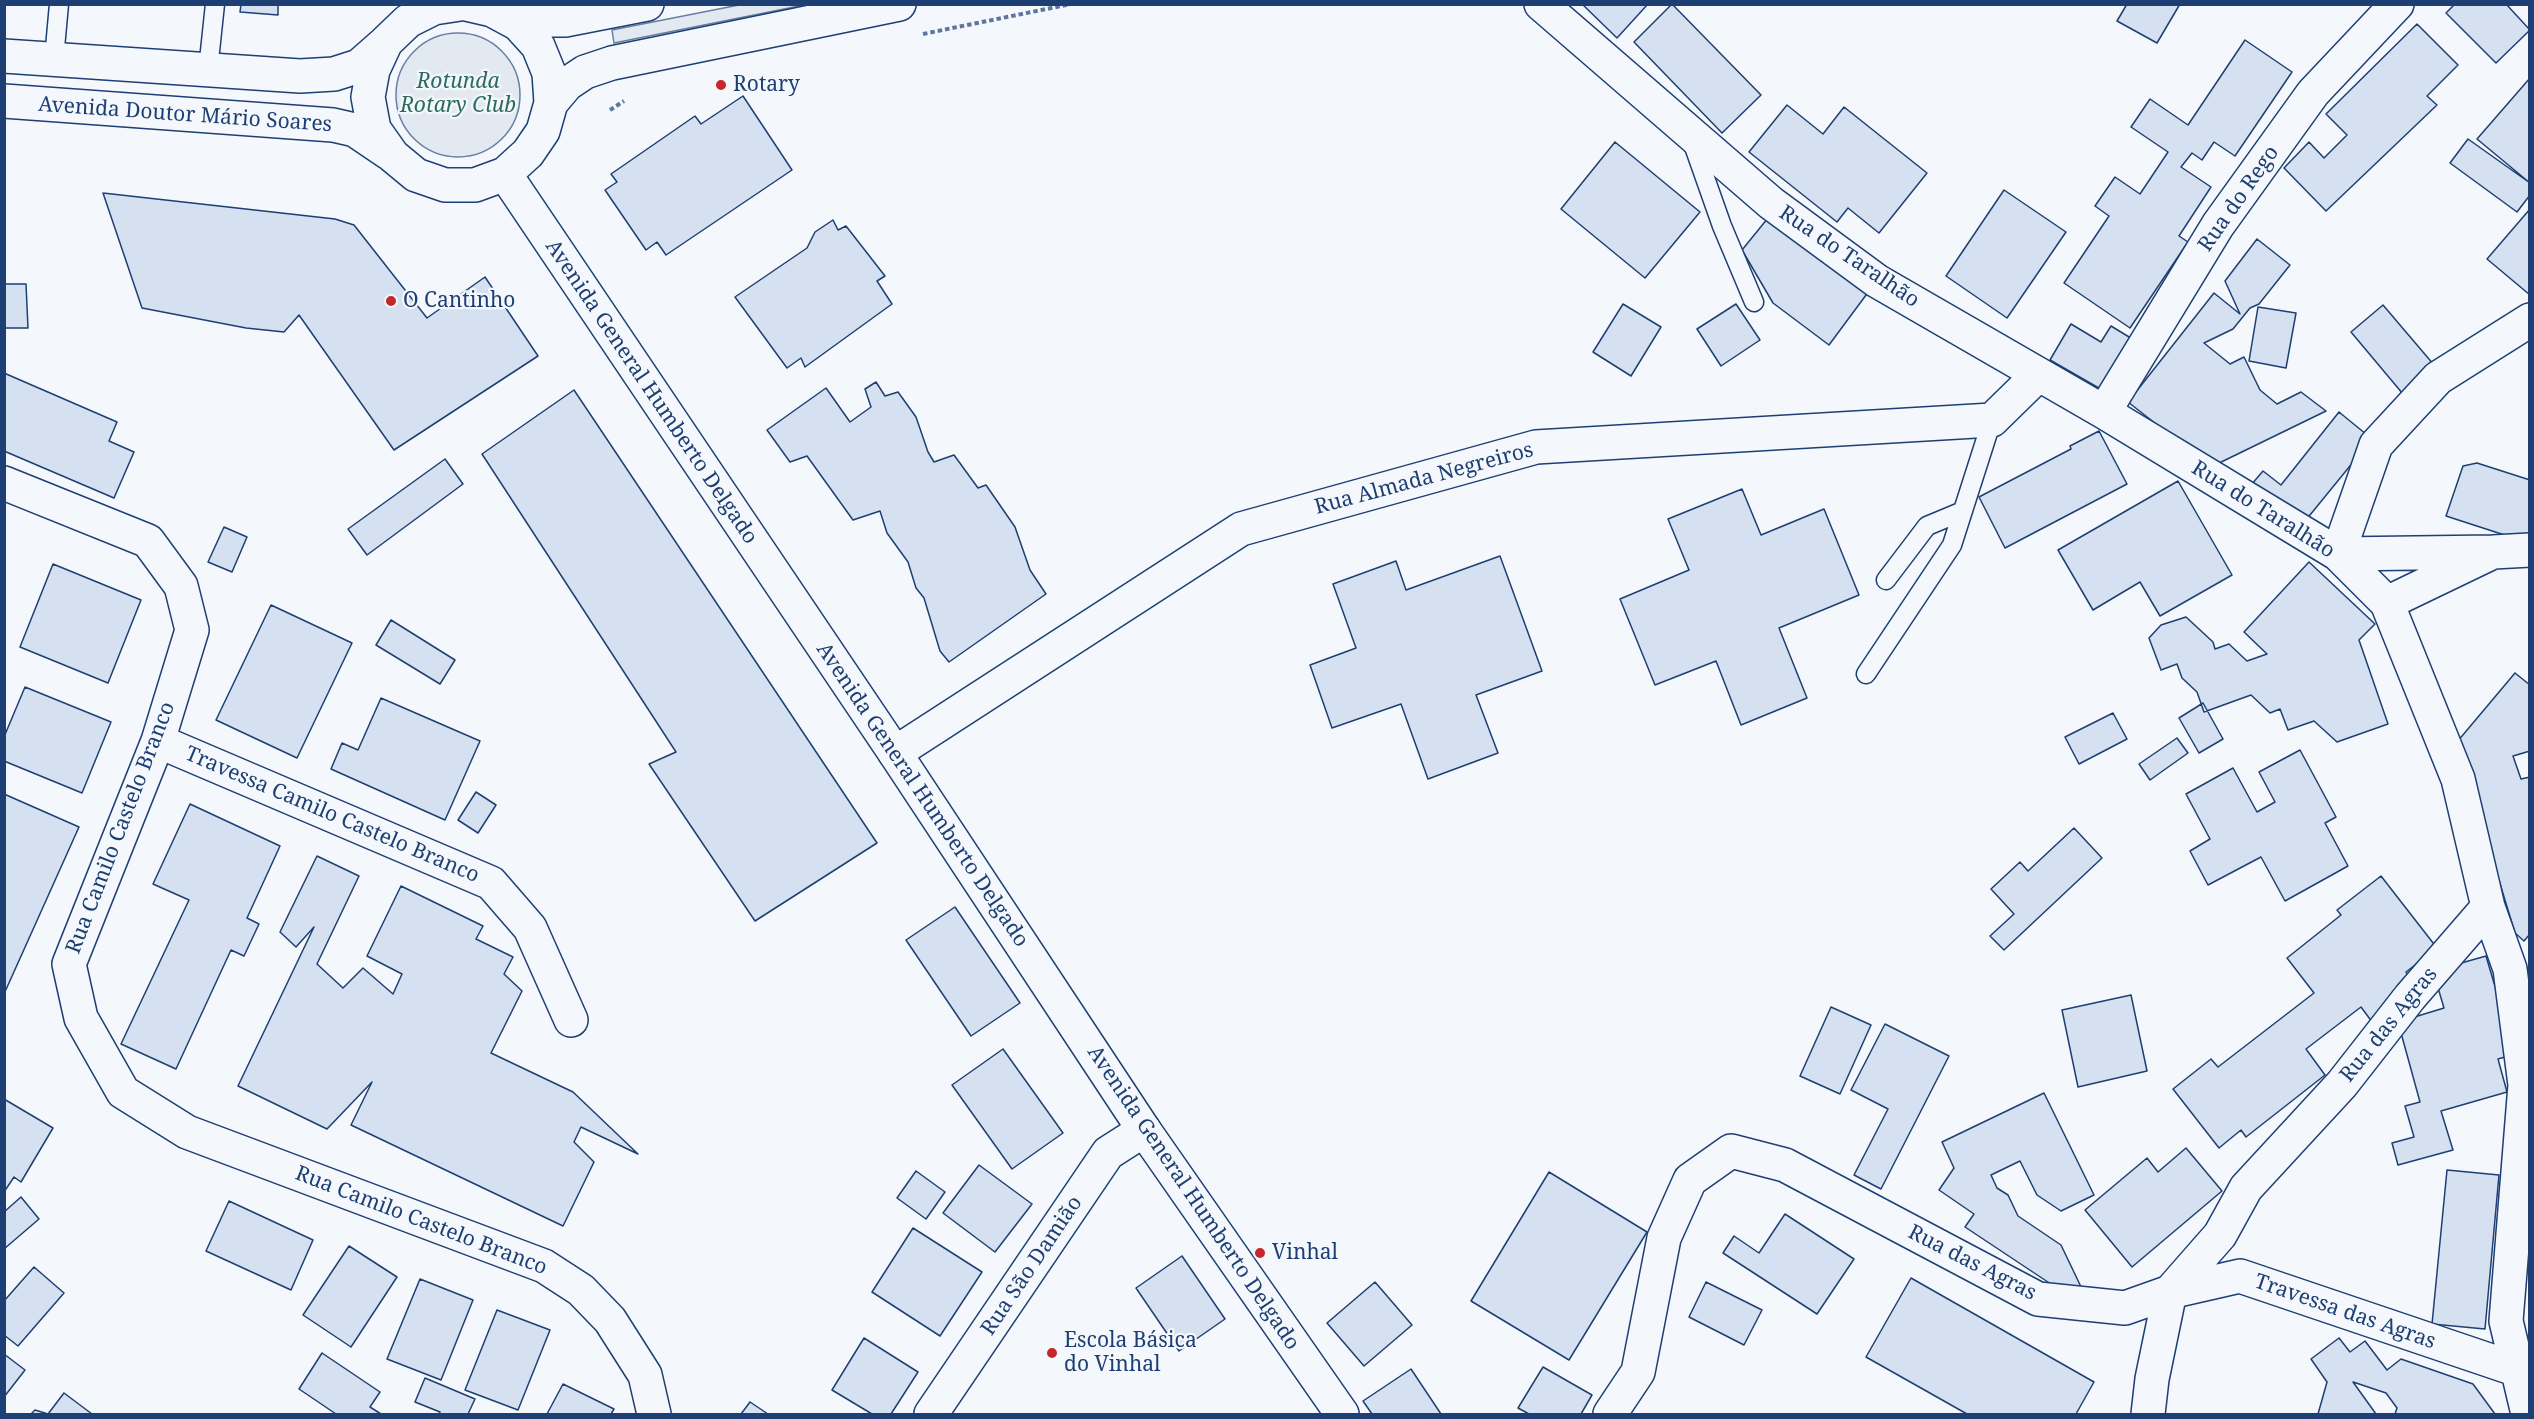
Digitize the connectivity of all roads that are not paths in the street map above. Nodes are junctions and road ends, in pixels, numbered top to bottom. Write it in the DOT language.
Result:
graph roads {
  1 [pos="59,4"];
  2 [pos="215,4"];
  3 [pos="460,4"];
  4 [pos="647,4"];
  5 [pos="899,4"];
  6 [pos="1541,4"];
  7 [pos="2397,4"];
  8 [pos="479,7"];
  9 [pos="397,23"];
  10 [pos="4,56"];
  11 [pos="54,59"];
  12 [pos="208,70"];
  13 [pos="4,101"];
  14 [pos="551,103"];
  15 [pos="1689,134"];
  16 [pos="393,156"];
  17 [pos="505,174"];
  18 [pos="1754,302"];
  19 [pos="2529,320"];
  20 [pos="2038,375"];
  21 [pos="2104,412"];
  22 [pos="1992,420"];
  23 [pos="4,483"];
  24 [pos="1963,511"];
  25 [pos="2529,550"];
  26 [pos="2493,552"];
  27 [pos="2338,554"];
  28 [pos="1886,580"];
  29 [pos="2387,603"];
  30 [pos="1866,674"];
  31 [pos="158,741"];
  32 [pos="895,753"];
  33 [pos="2488,907"];
  34 [pos="2529,944"];
  35 [pos="2510,969"];
  36 [pos="571,1020"];
  37 [pos="1144,1130"];
  38 [pos="2170,1292"];
  39 [pos="2518,1370"];
  40 [pos="654,1414"];
  41 [pos="931,1414"];
  42 [pos="1342,1414"];
  43 [pos="1611,1414"];
  44 [pos="2148,1414"];
  45 [pos="2528,1414"];
  1 -- 11 [label="lane"];
  2 -- 12 [label="lane"];
  3 -- 9 [label="street"];
  4 -- 8 [label="street"];
  5 -- 14 [label="street"];
  6 -- 15 [label="street, Rua do Taralhão"];
  7 -- 21 [label="street, Rua do Rego"];
  8 -- 14 [label="street"];
  9 -- 12 [label="street"];
  9 -- 16 [label="street"];
  10 -- 11 [label="street"];
  11 -- 12 [label="street"];
  13 -- 16 [label="street, Avenida Doutor Mário Soares"];
  14 -- 17 [label="street"];
  15 -- 18 [label="lane"];
  15 -- 20 [label="street, Rua do Taralhão"];
  16 -- 17 [label="street"];
  17 -- 32 [label="street, Avenida General Humberto Delgado"];
  19 -- 27 [label="street"];
  20 -- 21 [label="street, Rua do Taralhão"];
  20 -- 22 [label="street"];
  21 -- 27 [label="street, Rua do Taralhão"];
  22 -- 24 [label="lane"];
  22 -- 32 [label="street, Rua Almada Negreiros"];
  23 -- 31 [label="street, Rua Camilo Castelo Branco"];
  24 -- 28 [label="lane"];
  24 -- 30 [label="lane"];
  25 -- 26 [label="street"];
  26 -- 27 [label="street"];
  26 -- 29 [label="street"];
  27 -- 29 [label="street, Rua do Taralhão"];
  29 -- 33 [label="street, Rua do Taralhão"];
  31 -- 36 [label="street, Travessa Camilo Castelo Branco"];
  31 -- 40 [label="street, Rua Camilo Castelo Branco"];
  32 -- 37 [label="street, Avenida General Humberto Delgado"];
  33 -- 35 [label="street, Rua do Taralhão"];
  33 -- 38 [label="street, Rua das Agras"];
  34 -- 35 [label="street"];
  35 -- 39 [label="street, Rua do Taralhão"];
  37 -- 41 [label="street, Rua São Damião"];
  37 -- 42 [label="street, Avenida General Humberto Delgado"];
  38 -- 39 [label="street, Travessa das Agras"];
  38 -- 43 [label="street, Rua das Agras"];
  38 -- 44 [label="street"];
  39 -- 45 [label="street, Rua do Taralhão"];
}
